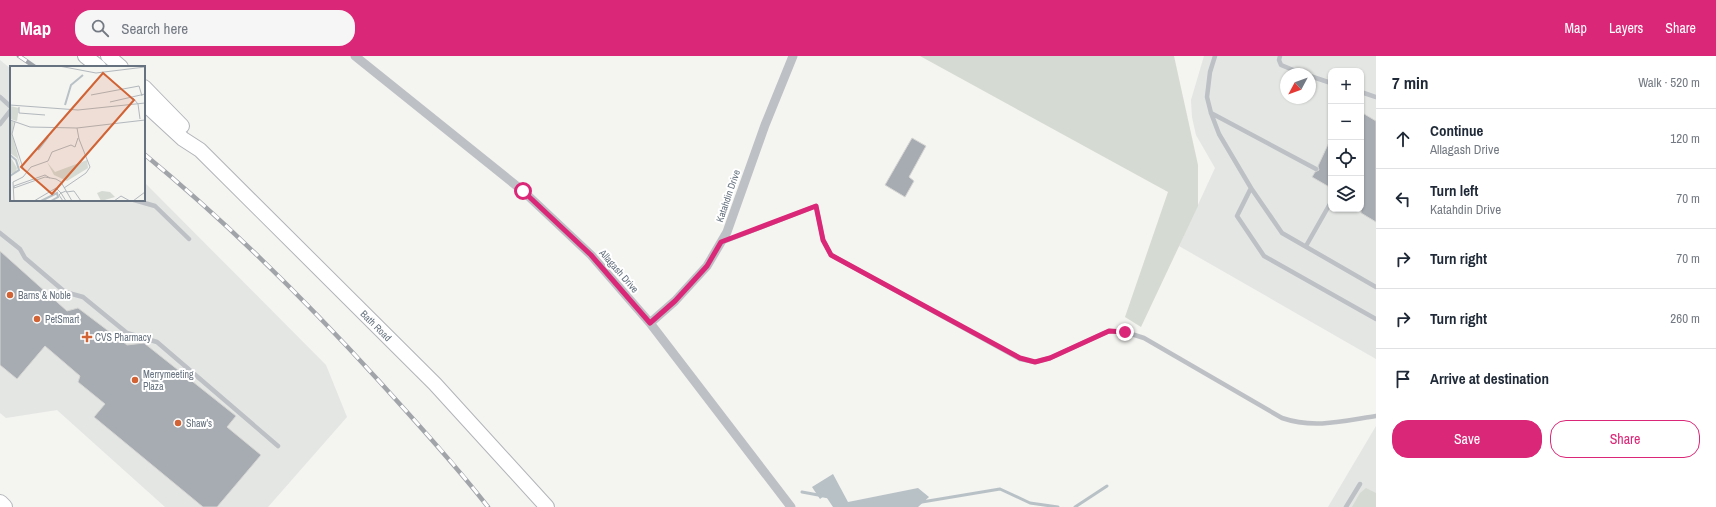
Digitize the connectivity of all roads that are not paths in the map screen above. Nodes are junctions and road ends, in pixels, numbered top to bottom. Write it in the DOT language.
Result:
graph roads {
  1 [pos="85,56"];
  2 [pos="108,56"];
  3 [pos="355,56"];
  4 [pos="793,56"];
  5 [pos="1215,56"];
  6 [pos="1280,56"];
  7 [pos="98,66"];
  8 [pos="120,66"];
  9 [pos="1289,68"];
  10 [pos="1316,78"];
  11 [pos="1328,82"];
  12 [pos="145,88"];
  13 [pos="1364,93"];
  14 [pos="0,97"];
  15 [pos="1376,97"];
  16 [pos="145,105"];
  17 [pos="10,106"];
  18 [pos="10,111"];
  19 [pos="1211,112"];
  20 [pos="0,124"];
  21 [pos="200,150"];
  22 [pos="1316,169"];
  23 [pos="1252,188"];
  24 [pos="138,201"];
  25 [pos="1328,207"];
  26 [pos="0,233"];
  27 [pos="189,238"];
  28 [pos="721,242"];
  29 [pos="1306,246"];
  30 [pos="1376,287"];
  31 [pos="1376,319"];
  32 [pos="650,323"];
  33 [pos="1376,416"];
  34 [pos="278,446"];
  35 [pos="1360,484"];
  36 [pos="0,503"];
  37 [pos="4,507"];
  38 [pos="547,507"];
  39 [pos="791,507"];
  40 [pos="1346,507"];
  1 -- 7 [label="main road"];
  2 -- 8 [label="main road"];
  3 -- 32 [label="street, Allagash Drive"];
  4 -- 28 [label="street, Katahdin Drive"];
  5 -- 19 [label="lane"];
  6 -- 9 [label="lane"];
  10 -- 11 [label="lane"];
  12 -- 21 [label="main road, Bath Road"];
  13 -- 15 [label="lane"];
  14 -- 17 [label="lane"];
  16 -- 21 [label="main road, Bath Road"];
  18 -- 20 [label="lane"];
  19 -- 22 [label="lane"];
  19 -- 23 [label="lane"];
  21 -- 38 [label="main road, Bath Road"];
  23 -- 29 [label="lane"];
  23 -- 31 [label="lane"];
  24 -- 27 [label="lane"];
  25 -- 29 [label="lane"];
  26 -- 34 [label="lane"];
  28 -- 32 [label="street, Katahdin Drive"];
  28 -- 33 [label="lane"];
  29 -- 30 [label="lane"];
  32 -- 39 [label="street, Allagash Drive"];
  35 -- 40 [label="lane"];
  36 -- 37 [label="highway"];
}
